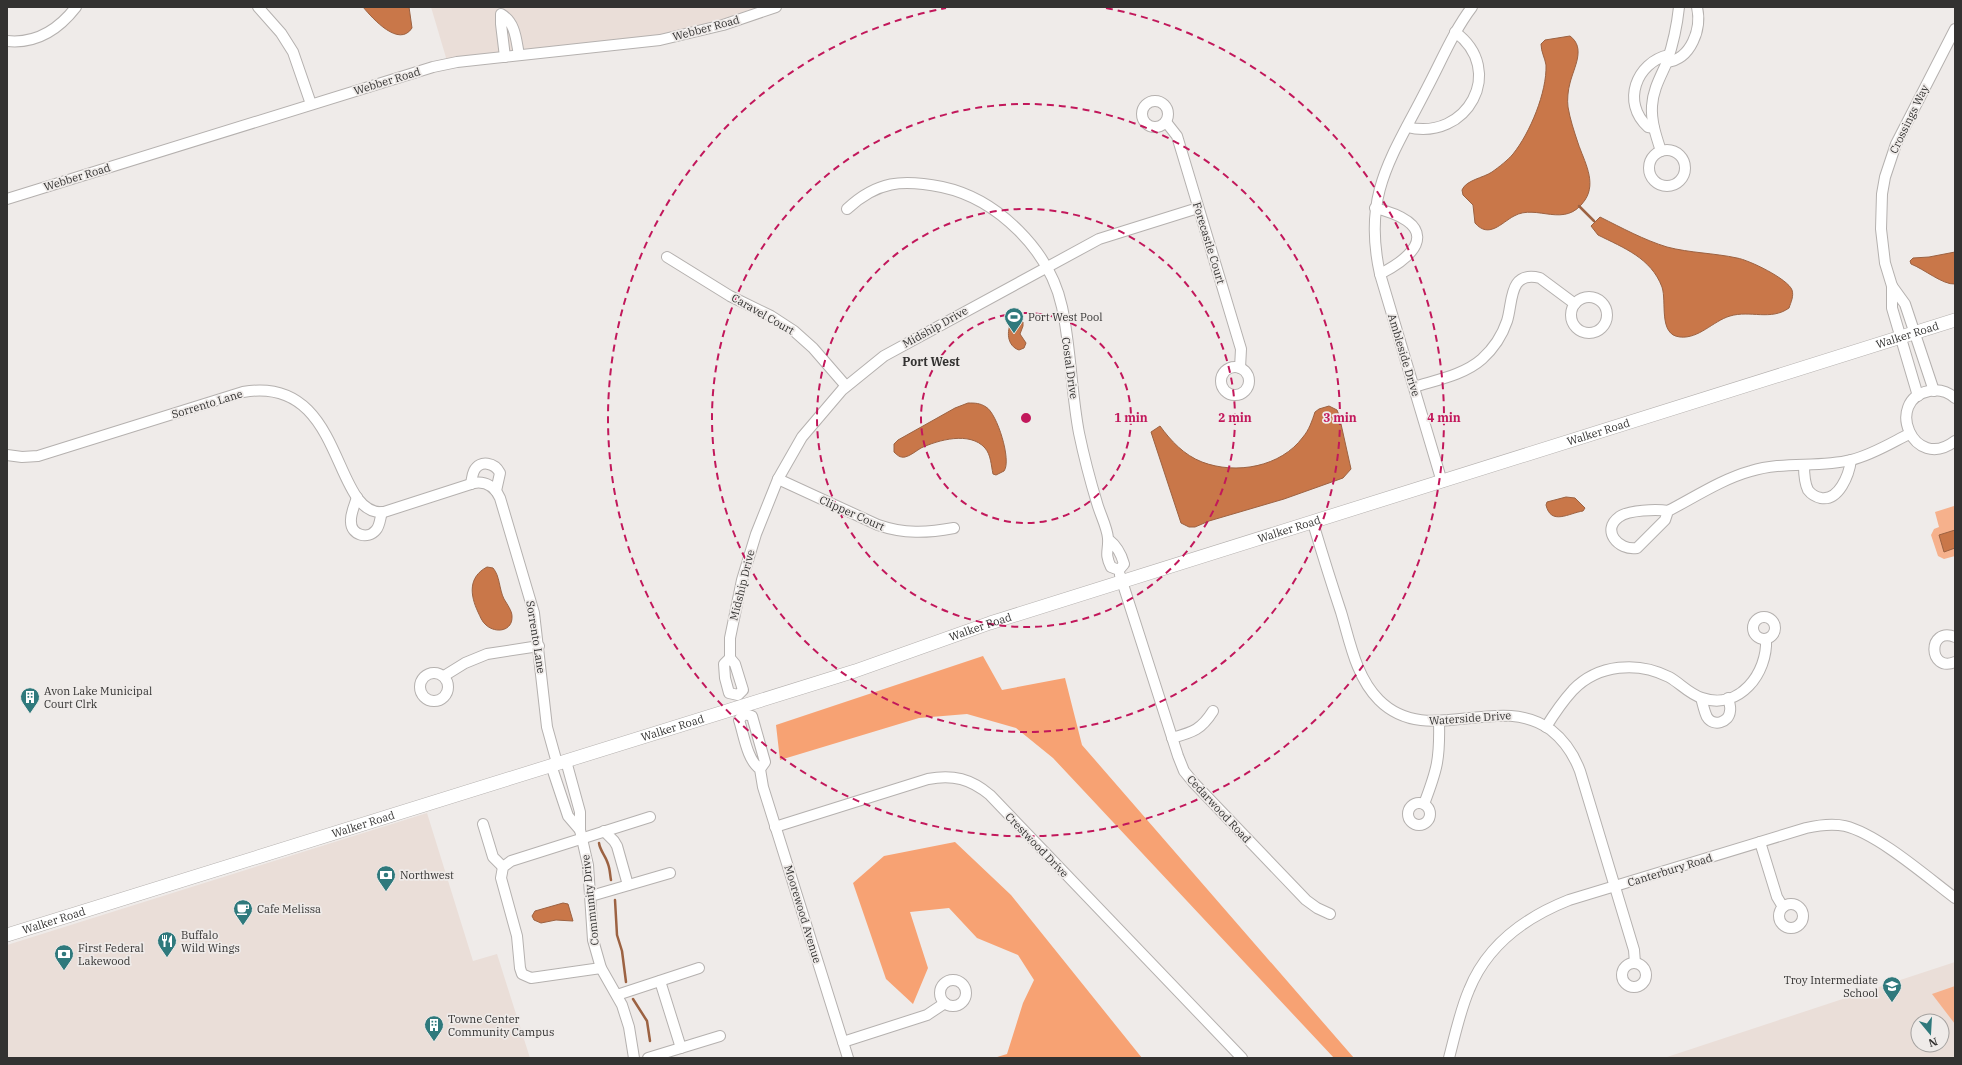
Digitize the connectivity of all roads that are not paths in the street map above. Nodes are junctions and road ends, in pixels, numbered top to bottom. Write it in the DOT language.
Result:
graph roads {
  1 [pos="76,7"];
  2 [pos="258,7"];
  3 [pos="776,7"];
  4 [pos="1472,7"];
  5 [pos="1679,7"];
  6 [pos="1697,7"];
  7 [pos="500,11"];
  8 [pos="1955,29"];
  9 [pos="1455,32"];
  10 [pos="7,41"];
  11 [pos="519,55"];
  12 [pos="504,56"];
  13 [pos="1668,58"];
  14 [pos="311,104"];
  15 [pos="1166,122"];
  16 [pos="1406,127"];
  17 [pos="1654,128"];
  18 [pos="1661,151"];
  19 [pos="7,198"];
  20 [pos="1198,208"];
  21 [pos="1375,208"];
  22 [pos="847,209"];
  23 [pos="667,257"];
  24 [pos="1046,267"];
  25 [pos="1380,274"];
  26 [pos="1892,286"];
  27 [pos="1575,304"];
  28 [pos="1955,320"];
  29 [pos="1915,333"];
  30 [pos="1900,337"];
  31 [pos="1240,368"];
  32 [pos="846,386"];
  33 [pos="1414,387"];
  34 [pos="1934,391"];
  35 [pos="1918,396"];
  36 [pos="1955,398"];
  37 [pos="1909,434"];
  38 [pos="1955,441"];
  39 [pos="7,455"];
  40 [pos="1851,460"];
  41 [pos="1804,465"];
  42 [pos="778,479"];
  43 [pos="1442,482"];
  44 [pos="471,484"];
  45 [pos="496,491"];
  46 [pos="357,497"];
  47 [pos="1668,511"];
  48 [pos="382,512"];
  49 [pos="1313,523"];
  50 [pos="954,528"];
  51 [pos="1108,538"];
  52 [pos="1120,576"];
  53 [pos="1955,637"];
  54 [pos="1766,639"];
  55 [pos="539,646"];
  56 [pos="730,658"];
  57 [pos="1955,662"];
  58 [pos="444,676"];
  59 [pos="1701,698"];
  60 [pos="1728,698"];
  61 [pos="741,705"];
  62 [pos="1213,711"];
  63 [pos="1438,722"];
  64 [pos="1546,726"];
  65 [pos="1172,738"];
  66 [pos="558,763"];
  67 [pos="1424,804"];
  68 [pos="650,817"];
  69 [pos="483,824"];
  70 [pos="775,827"];
  71 [pos="604,832"];
  72 [pos="581,834"];
  73 [pos="1760,842"];
  74 [pos="503,867"];
  75 [pos="670,873"];
  76 [pos="628,885"];
  77 [pos="1615,886"];
  78 [pos="591,896"];
  79 [pos="1955,898"];
  80 [pos="1783,908"];
  81 [pos="1330,914"];
  82 [pos="7,935"];
  83 [pos="1634,963"];
  84 [pos="601,968"];
  85 [pos="699,968"];
  86 [pos="660,981"];
  87 [pos="616,995"];
  88 [pos="945,1003"];
  89 [pos="720,1036"];
  90 [pos="843,1042"];
  91 [pos="680,1048"];
  92 [pos="634,1058"];
  93 [pos="648,1058"];
  94 [pos="848,1058"];
  95 [pos="1242,1058"];
  96 [pos="1449,1058"];
  1 -- 10 [label="street"];
  2 -- 14 [label="street"];
  3 -- 11 [label="street, Webber Road"];
  4 -- 9 [label="street, Ambleside Drive"];
  5 -- 13 [label="street"];
  6 -- 13 [label="street"];
  7 -- 11 [label="street"];
  7 -- 12 [label="street"];
  8 -- 26 [label="street, Crossings Way"];
  9 -- 16 [label="street, Ambleside Drive"];
  9 -- 16 [label="street"];
  11 -- 12 [label="street, Webber Road"];
  12 -- 14 [label="street, Webber Road"];
  13 -- 17 [label="street"];
  13 -- 17 [label="street"];
  14 -- 19 [label="street, Webber Road"];
  15 -- 20 [label="street, Forecastle Court"];
  16 -- 21 [label="street, Ambleside Drive"];
  17 -- 18 [label="street"];
  20 -- 24 [label="street, Midship Drive"];
  20 -- 31 [label="street, Forecastle Court"];
  21 -- 25 [label="street, Ambleside Drive"];
  21 -- 25 [label="street"];
  22 -- 24 [label="street, Costal Drive"];
  23 -- 32 [label="street, Caravel Court"];
  24 -- 32 [label="street, Midship Drive"];
  24 -- 51 [label="street, Costal Drive"];
  25 -- 33 [label="street, Ambleside Drive"];
  26 -- 29 [label="street, Crossings Way"];
  26 -- 30 [label="street, Crossings Way"];
  27 -- 33 [label="street"];
  28 -- 29 [label="street, Walker Road"];
  29 -- 30 [label="street, Walker Road"];
  29 -- 34 [label="street, Crossings Way"];
  30 -- 35 [label="street, Crossings Way"];
  30 -- 43 [label="street, Walker Road"];
  32 -- 42 [label="street, Midship Drive"];
  33 -- 43 [label="street, Ambleside Drive"];
  34 -- 35 [label="street"];
  34 -- 36 [label="street"];
  35 -- 37 [label="street"];
  37 -- 38 [label="street"];
  37 -- 40 [label="street"];
  39 -- 46 [label="street, Sorrento Lane"];
  40 -- 41 [label="street"];
  40 -- 41 [label="street"];
  41 -- 47 [label="street"];
  42 -- 50 [label="street, Clipper Court"];
  42 -- 56 [label="street, Midship Drive"];
  43 -- 49 [label="street, Walker Road"];
  44 -- 45 [label="street"];
  44 -- 45 [label="street, Sorrento Lane"];
  44 -- 48 [label="street"];
  45 -- 55 [label="street, Sorrento Lane"];
  46 -- 48 [label="street, Sorrento Lane"];
  46 -- 48 [label="street"];
  47 -- 47 [label="street"];
  49 -- 52 [label="street, Walker Road"];
  49 -- 63 [label="street, Waterside Drive"];
  51 -- 52 [label="street, Costal Drive"];
  51 -- 52 [label="street, Costal Drive"];
  52 -- 61 [label="street, Walker Road"];
  52 -- 65 [label="street, Cedarwood Road"];
  53 -- 57 [label="street"];
  54 -- 60 [label="street"];
  55 -- 58 [label="street"];
  55 -- 66 [label="street, Sorrento Lane"];
  56 -- 61 [label="street, Midship Drive"];
  56 -- 61 [label="street, Midship Drive"];
  59 -- 60 [label="street"];
  59 -- 60 [label="street"];
  59 -- 64 [label="street"];
  61 -- 66 [label="street, Walker Road"];
  61 -- 70 [label="street, Moorewood Avenue"];
  62 -- 65 [label="street"];
  63 -- 64 [label="street, Waterside Drive"];
  63 -- 67 [label="street"];
  64 -- 77 [label="street, Waterside Drive"];
  65 -- 81 [label="street, Cedarwood Road"];
  66 -- 72 [label="street, Community Drive"];
  66 -- 72 [label="street, Community Drive"];
  66 -- 82 [label="street, Walker Road"];
  68 -- 71 [label="street"];
  69 -- 74 [label="street"];
  70 -- 90 [label="street, Moorewood Avenue"];
  70 -- 95 [label="street, Crestwood Drive"];
  71 -- 72 [label="street"];
  71 -- 76 [label="street"];
  72 -- 74 [label="street"];
  72 -- 78 [label="street, Community Drive"];
  73 -- 77 [label="street, Canterbury Road"];
  73 -- 79 [label="street, Canterbury Road"];
  73 -- 80 [label="street"];
  74 -- 84 [label="street"];
  75 -- 76 [label="street"];
  76 -- 78 [label="street"];
  77 -- 83 [label="street, Waterside Drive"];
  77 -- 96 [label="street, Canterbury Road"];
  78 -- 84 [label="street, Community Drive"];
  84 -- 87 [label="street, Community Drive"];
  85 -- 86 [label="street"];
  86 -- 87 [label="street"];
  86 -- 91 [label="street"];
  87 -- 92 [label="street, Community Drive"];
  88 -- 90 [label="street"];
  89 -- 91 [label="street"];
  90 -- 94 [label="street, Moorewood Avenue"];
  91 -- 93 [label="street"];
}
